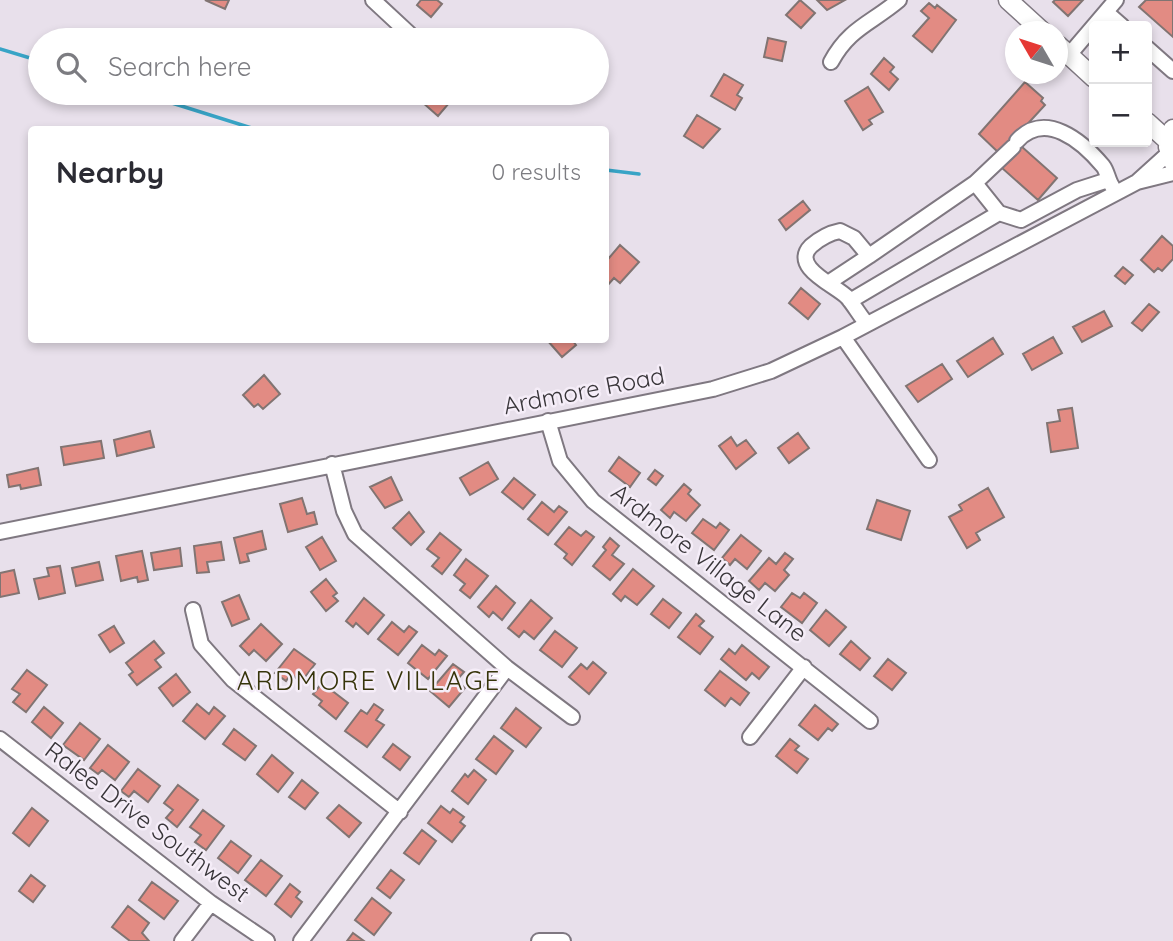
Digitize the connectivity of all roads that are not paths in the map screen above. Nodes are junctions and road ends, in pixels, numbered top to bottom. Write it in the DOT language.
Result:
graph roads {
  1 [pos="373,0"];
  2 [pos="899,0"];
  3 [pos="1008,0"];
  4 [pos="1116,0"];
  5 [pos="1106,12"];
  6 [pos="1031,21"];
  7 [pos="1116,21"];
  8 [pos="403,28"];
  9 [pos="1068,46"];
  10 [pos="1152,52"];
  11 [pos="1068,55"];
  12 [pos="831,62"];
  13 [pos="1173,71"];
  14 [pos="1089,73"];
  15 [pos="1152,115"];
  16 [pos="1173,121"];
  17 [pos="1152,127"];
  18 [pos="1171,146"];
  19 [pos="1173,173"];
  20 [pos="1108,180"];
  21 [pos="1137,182"];
  22 [pos="975,183"];
  23 [pos="1116,193"];
  24 [pos="999,213"];
  25 [pos="869,256"];
  26 [pos="828,283"];
  27 [pos="850,301"];
  28 [pos="867,324"];
  29 [pos="843,337"];
  30 [pos="548,421"];
  31 [pos="929,460"];
  32 [pos="332,464"];
  33 [pos="0,532"];
  34 [pos="193,610"];
  35 [pos="804,667"];
  36 [pos="507,668"];
  37 [pos="572,717"];
  38 [pos="870,721"];
  39 [pos="750,737"];
  40 [pos="0,739"];
  41 [pos="400,812"];
  42 [pos="211,902"];
  43 [pos="182,941"];
  44 [pos="267,941"];
  45 [pos="301,941"];
  46 [pos="538,941"];
  47 [pos="564,941"];
  1 -- 8 [label="street"];
  2 -- 12 [label="street"];
  3 -- 6 [label="main road"];
  4 -- 5 [label="street"];
  5 -- 7 [label="street"];
  5 -- 9 [label="street"];
  10 -- 13 [label="street"];
  11 -- 14 [label="main road"];
  15 -- 16 [label="main road"];
  17 -- 18 [label="main road"];
  18 -- 21 [label="street, Ardmore Road"];
  19 -- 21 [label="street, Ardmore Road"];
  20 -- 22 [label="street"];
  20 -- 23 [label="street"];
  20 -- 24 [label="street"];
  21 -- 23 [label="street, Ardmore Road"];
  22 -- 24 [label="street"];
  22 -- 25 [label="street"];
  23 -- 28 [label="street, Ardmore Road"];
  24 -- 27 [label="street"];
  25 -- 26 [label="street"];
  25 -- 26 [label="street"];
  26 -- 27 [label="street"];
  27 -- 28 [label="street"];
  28 -- 29 [label="street, Ardmore Road"];
  29 -- 30 [label="street, Ardmore Road"];
  29 -- 31 [label="street"];
  30 -- 32 [label="street, Ardmore Road"];
  30 -- 35 [label="street, Ardmore Village Lane"];
  32 -- 33 [label="street, Ardmore Road"];
  32 -- 36 [label="street"];
  34 -- 41 [label="street"];
  35 -- 38 [label="street, Ardmore Village Lane"];
  35 -- 39 [label="street"];
  36 -- 37 [label="street"];
  36 -- 41 [label="street"];
  40 -- 42 [label="street, Ralee Drive Southwest"];
  41 -- 45 [label="street"];
  42 -- 43 [label="street"];
  42 -- 44 [label="street, Ralee Drive Southwest"];
  46 -- 47 [label="street"];
}
